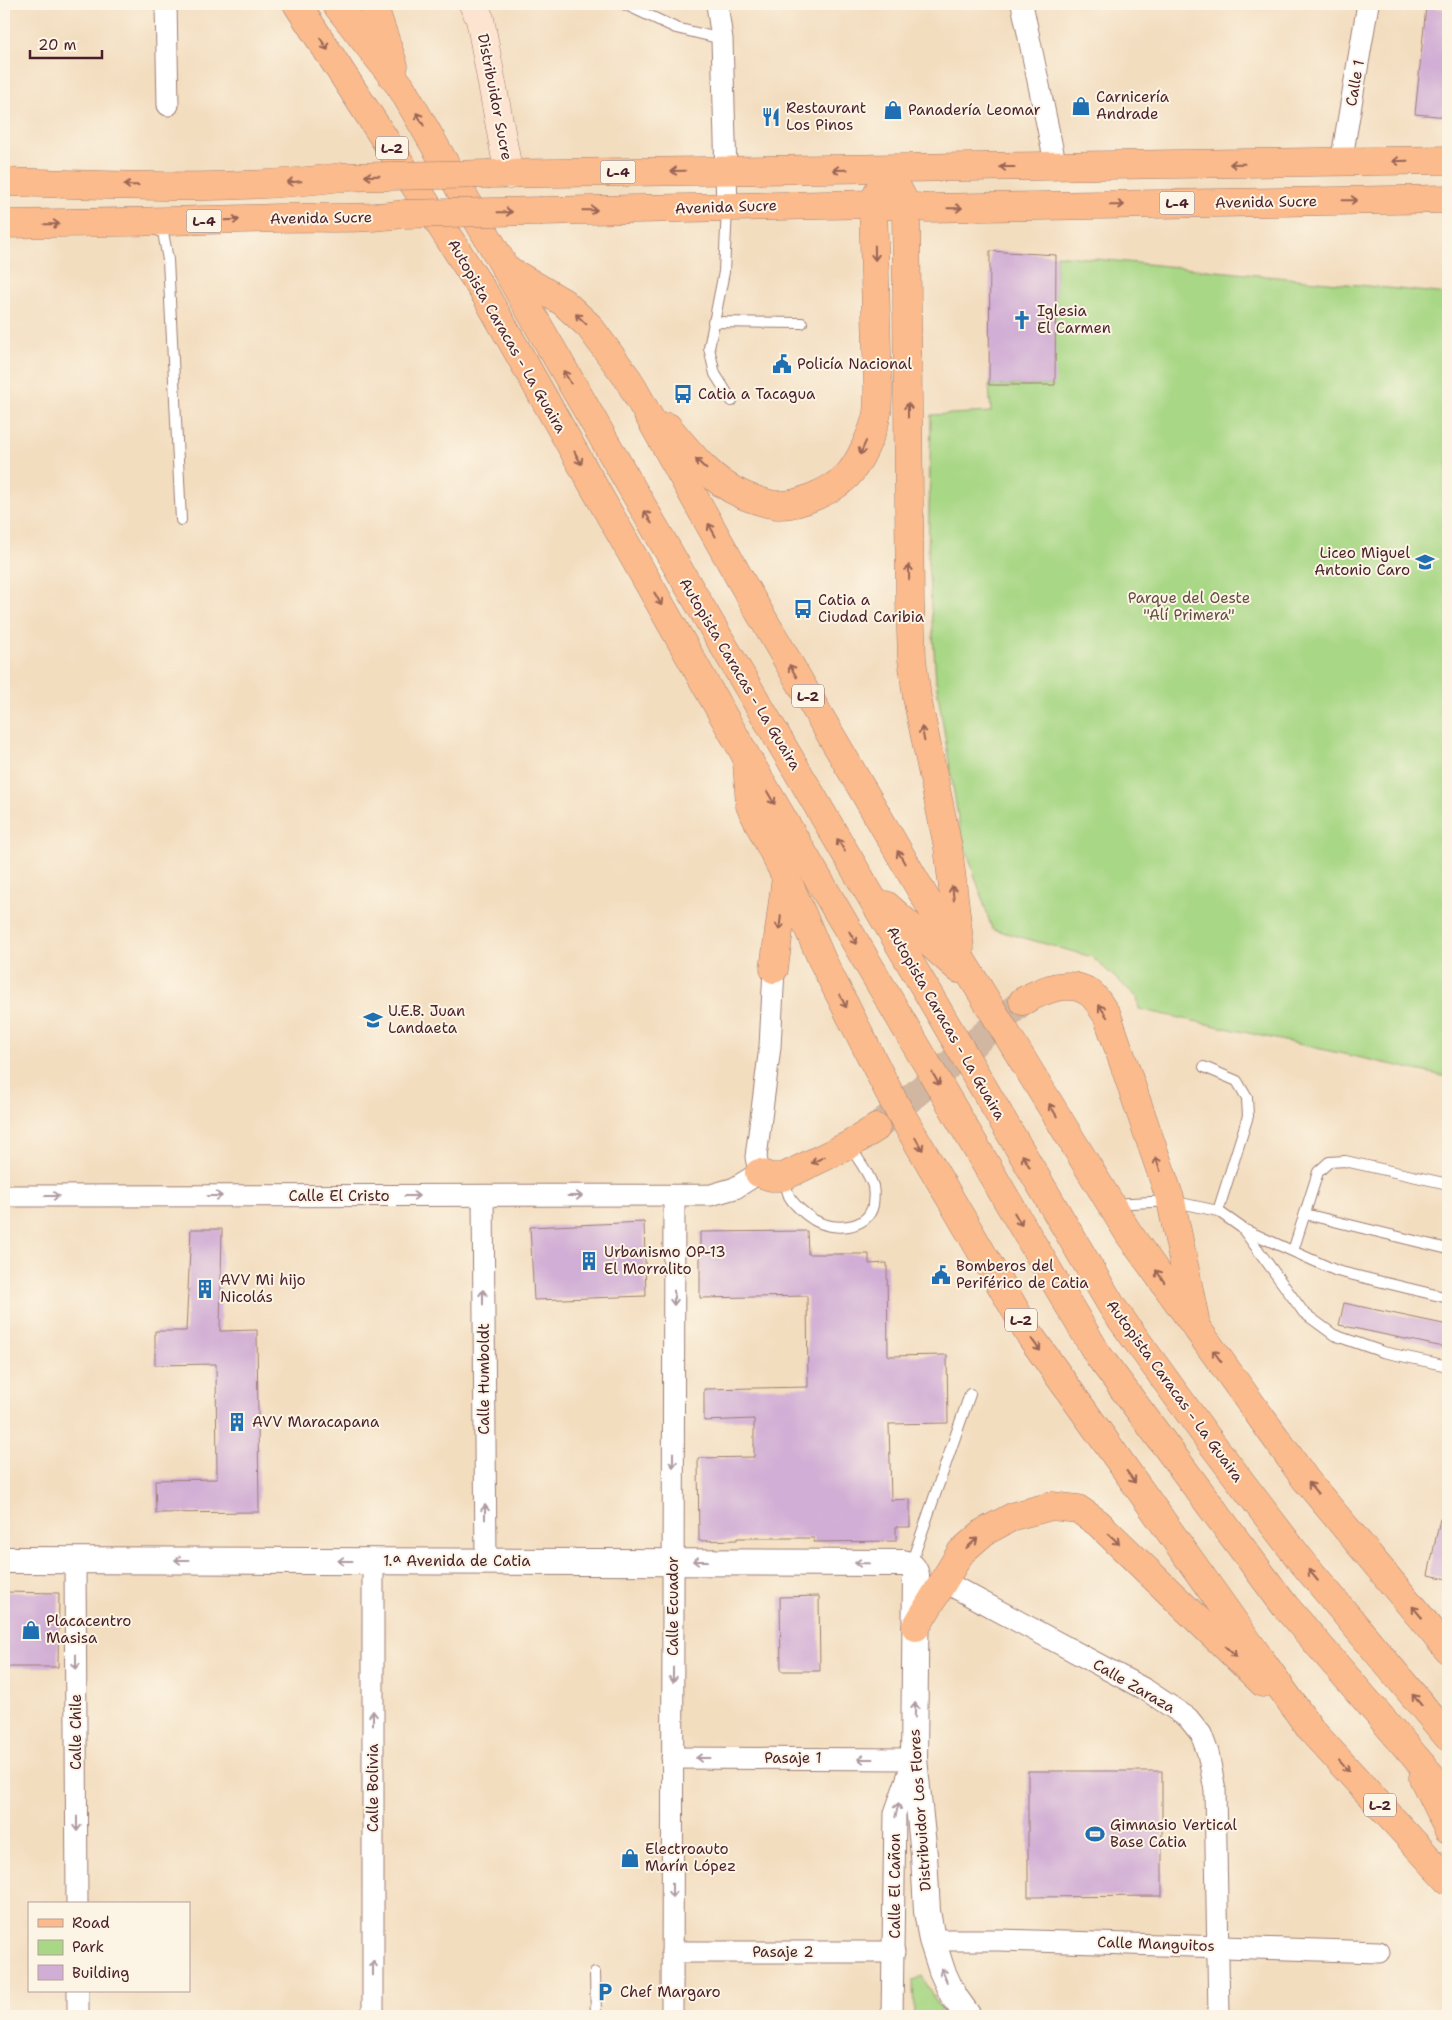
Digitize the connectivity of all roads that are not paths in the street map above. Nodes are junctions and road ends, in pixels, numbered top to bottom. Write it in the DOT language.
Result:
graph roads {
  1 [pos="166,4"];
  2 [pos="297,4"];
  3 [pos="336,4"];
  4 [pos="373,4"];
  5 [pos="624,4"];
  6 [pos="718,4"];
  7 [pos="1022,4"];
  8 [pos="1368,4"];
  9 [pos="478,9"];
  10 [pos="722,38"];
  11 [pos="401,87"];
  12 [pos="168,105"];
  13 [pos="1448,160"];
  14 [pos="1341,163"];
  15 [pos="1056,167"];
  16 [pos="727,169"];
  17 [pos="888,169"];
  18 [pos="500,174"];
  19 [pos="4,182"];
  20 [pos="1448,199"];
  21 [pos="873,204"];
  22 [pos="906,205"];
  23 [pos="727,207"];
  24 [pos="135,223"];
  25 [pos="4,224"];
  26 [pos="503,267"];
  27 [pos="713,322"];
  28 [pos="802,322"];
  29 [pos="628,379"];
  30 [pos="732,401"];
  31 [pos="181,520"];
  32 [pos="746,756"];
  33 [pos="786,877"];
  34 [pos="866,887"];
  35 [pos="961,959"];
  36 [pos="822,960"];
  37 [pos="774,969"];
  38 [pos="977,985"];
  39 [pos="1023,1000"];
  40 [pos="1204,1067"];
  41 [pos="876,1128"];
  42 [pos="849,1144"];
  43 [pos="771,1175"];
  44 [pos="1448,1184"];
  45 [pos="4,1196"];
  46 [pos="483,1196"];
  47 [pos="674,1196"];
  48 [pos="1171,1201"];
  49 [pos="1112,1204"];
  50 [pos="1218,1211"];
  51 [pos="1305,1214"];
  52 [pos="1242,1228"];
  53 [pos="1448,1250"];
  54 [pos="1293,1251"];
  55 [pos="1448,1298"];
  56 [pos="1198,1330"];
  57 [pos="1448,1366"];
  58 [pos="970,1394"];
  59 [pos="4,1560"];
  60 [pos="75,1560"];
  61 [pos="373,1561"];
  62 [pos="486,1561"];
  63 [pos="673,1561"];
  64 [pos="910,1565"];
  65 [pos="943,1581"];
  66 [pos="916,1628"];
  67 [pos="1448,1650"];
  68 [pos="1311,1730"];
  69 [pos="1448,1737"];
  70 [pos="1408,1748"];
  71 [pos="672,1758"];
  72 [pos="914,1759"];
  73 [pos="1448,1795"];
  74 [pos="1448,1829"];
  75 [pos="1448,1880"];
  76 [pos="77,1902"];
  77 [pos="932,1940"];
  78 [pos="1218,1946"];
  79 [pos="672,1952"];
  80 [pos="894,1952"];
  81 [pos="1380,1952"];
  82 [pos="595,1972"];
  83 [pos="78,1992"];
  84 [pos="78,2016"];
  85 [pos="373,2016"];
  86 [pos="596,2016"];
  87 [pos="672,2016"];
  88 [pos="892,2016"];
  89 [pos="968,2016"];
  90 [pos="1219,2016"];
  1 -- 12 [label="street"];
  2 -- 32 [label="main road, Autopista Caracas - La Guaira / L-2, one-way"];
  3 -- 11 [label="main road, Autopista Caracas - La Guaira / L-2"];
  4 -- 11 [label="main road"];
  5 -- 10 [label="lane"];
  6 -- 10 [label="street"];
  7 -- 15 [label="street"];
  8 -- 14 [label="street, Calle 1"];
  9 -- 18 [label="main road, Distribuidor Sucre"];
  10 -- 16 [label="street"];
  26 -- 11 [label="main road, Autopista Caracas - La Guaira / L-2, one-way"];
  13 -- 14 [label="main road, L-4, one-way"];
  14 -- 15 [label="main road, L-4, one-way"];
  15 -- 17 [label="main road, L-4, one-way"];
  17 -- 16 [label="main road, L-4, one-way"];
  16 -- 18 [label="main road, L-4, one-way"];
  16 -- 23 [label="street"];
  17 -- 21 [label="main road"];
  17 -- 22 [label="main road"];
  18 -- 19 [label="main road, L-4, one-way, bridge"];
  22 -- 20 [label="main road, Avenida Sucre / L-4, one-way"];
  21 -- 22 [label="main road, Avenida Sucre / L-4"];
  21 -- 23 [label="main road, Avenida Sucre / L-4"];
  21 -- 29 [label="main road, one-way"];
  35 -- 22 [label="main road, one-way"];
  24 -- 23 [label="main road, Avenida Sucre / L-4, one-way, bridge"];
  23 -- 27 [label="lane"];
  25 -- 24 [label="main road, Avenida Sucre / L-4, one-way"];
  24 -- 31 [label="lane"];
  29 -- 26 [label="main road, Autopista Caracas - La Guaira / L-2, one-way"];
  34 -- 26 [label="main road, Autopista Caracas - La Guaira / L-2, one-way"];
  27 -- 28 [label="lane"];
  27 -- 30 [label="lane"];
  35 -- 29 [label="main road, Autopista Caracas - La Guaira / L-2, one-way"];
  32 -- 33 [label="main road, Autopista Caracas - La Guaira / L-2"];
  32 -- 70 [label="main road, Autopista Caracas - La Guaira / L-2, one-way"];
  33 -- 36 [label="main road, Autopista Caracas - La Guaira / L-2"];
  33 -- 37 [label="main road, one-way"];
  34 -- 38 [label="main road, L-2"];
  69 -- 34 [label="main road, Autopista Caracas - La Guaira / L-2, one-way"];
  35 -- 38 [label="main road, Autopista Caracas - La Guaira / L-2"];
  36 -- 37 [label="main road"];
  36 -- 68 [label="main road, Autopista Caracas - La Guaira / L-2, one-way"];
  37 -- 43 [label="street"];
  49 -- 38 [label="main road, Autopista Caracas - La Guaira / L-2, one-way"];
  48 -- 39 [label="main road, one-way"];
  40 -- 50 [label="lane"];
  41 -- 42 [label="main road"];
  42 -- 43 [label="main road, one-way"];
  42 -- 43 [label="lane"];
  43 -- 47 [label="street, Calle El Cristo"];
  44 -- 51 [label="lane"];
  45 -- 46 [label="street, Calle El Cristo, one-way"];
  46 -- 47 [label="street, Calle El Cristo, one-way"];
  62 -- 46 [label="street, Calle Humboldt, one-way"];
  47 -- 63 [label="street, Calle Ecuador, one-way"];
  48 -- 49 [label="lane"];
  48 -- 50 [label="lane"];
  48 -- 56 [label="main road"];
  56 -- 49 [label="main road, Autopista Caracas - La Guaira / L-2, one-way"];
  50 -- 52 [label="lane"];
  51 -- 53 [label="lane"];
  51 -- 54 [label="lane"];
  52 -- 54 [label="lane"];
  52 -- 57 [label="lane"];
  54 -- 55 [label="lane"];
  67 -- 56 [label="main road, Autopista Caracas - La Guaira / L-2, one-way"];
  58 -- 64 [label="lane"];
  59 -- 60 [label="street, 1.ª Avenida de Catia"];
  61 -- 60 [label="street, 1.ª Avenida de Catia, one-way"];
  60 -- 76 [label="street, Calle Chile, one-way"];
  61 -- 62 [label="street, 1.ª Avenida de Catia"];
  85 -- 61 [label="street, Calle Bolivia, one-way"];
  62 -- 63 [label="street, 1.ª Avenida de Catia"];
  64 -- 63 [label="street, 1.ª Avenida de Catia, one-way"];
  63 -- 71 [label="street, Calle Ecuador, one-way"];
  64 -- 66 [label="street, Distribuidor Los Flores"];
  65 -- 66 [label="main road"];
  65 -- 68 [label="main road, one-way"];
  65 -- 78 [label="street, Calle Zaraza"];
  72 -- 66 [label="street, Distribuidor Los Flores, one-way"];
  68 -- 75 [label="main road, Autopista Caracas - La Guaira / L-2, one-way"];
  70 -- 73 [label="main road, Autopista Caracas - La Guaira / L-2"];
  70 -- 74 [label="main road, L-2"];
  72 -- 71 [label="street, Pasaje 1, one-way"];
  71 -- 79 [label="street, Calle Ecuador, one-way"];
  72 -- 77 [label="street, Distribuidor Los Flores"];
  80 -- 72 [label="street, Calle El Cañon, one-way"];
  77 -- 78 [label="street, Calle Manguitos"];
  89 -- 77 [label="street, Distribuidor Los Flores, one-way"];
  78 -- 81 [label="street, Calle Manguitos"];
  78 -- 90 [label="street, Calle Zaraza"];
  79 -- 80 [label="street, Pasaje 2"];
  79 -- 87 [label="street, Calle Ecuador"];
  80 -- 88 [label="street, Calle El Cañon"];
  82 -- 86 [label="lane"];
  83 -- 84 [label="street"];
}
